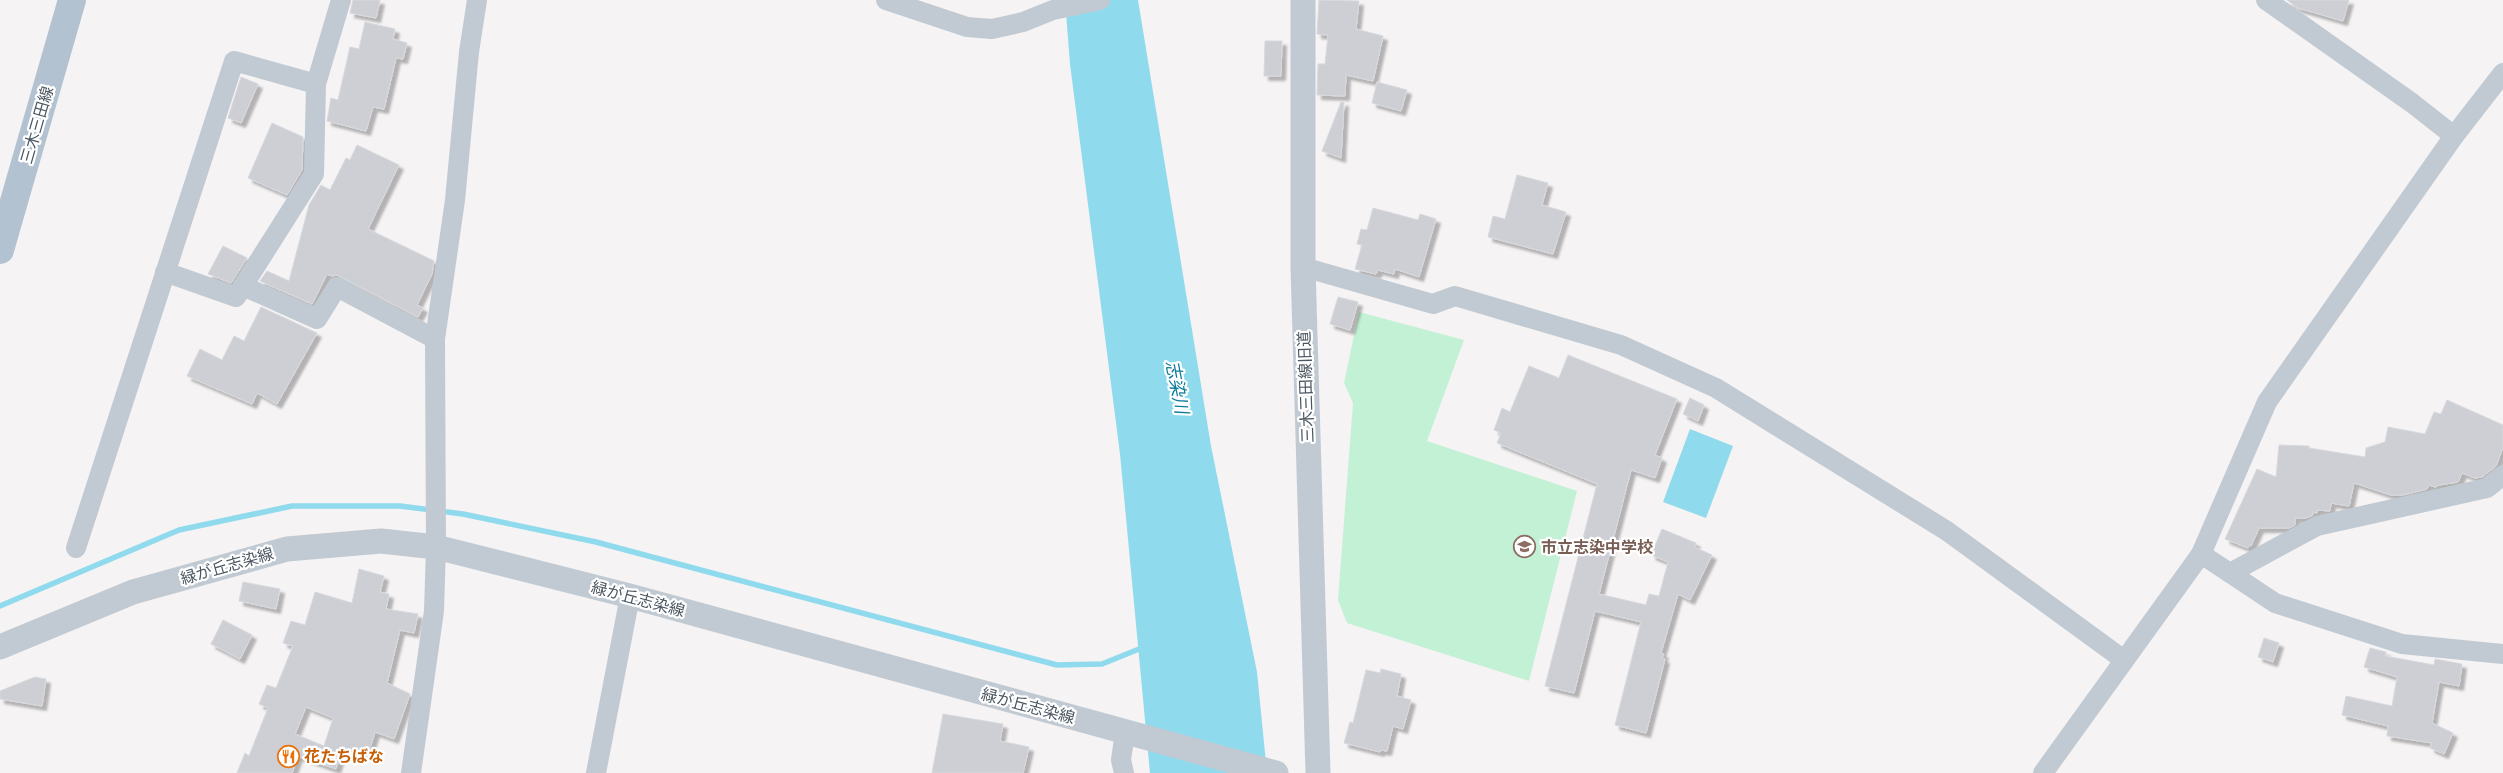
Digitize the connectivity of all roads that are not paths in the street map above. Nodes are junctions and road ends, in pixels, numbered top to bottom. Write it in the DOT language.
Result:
graph roads {
  1 [pos="72,0"];
  2 [pos="341,0"];
  3 [pos="477,0"];
  4 [pos="886,0"];
  5 [pos="1100,0"];
  6 [pos="1303,0"];
  7 [pos="2266,0"];
  8 [pos="2503,73"];
  9 [pos="316,84"];
  10 [pos="2454,136"];
  11 [pos="0,250"];
  12 [pos="1303,267"];
  13 [pos="165,272"];
  14 [pos="243,286"];
  15 [pos="435,339"];
  16 [pos="2503,474"];
  17 [pos="436,547"];
  18 [pos="76,548"];
  19 [pos="2201,554"];
  20 [pos="2230,574"];
  21 [pos="630,596"];
  22 [pos="0,647"];
  23 [pos="2503,654"];
  24 [pos="2124,660"];
  25 [pos="1125,732"];
  26 [pos="411,773"];
  27 [pos="596,773"];
  28 [pos="1124,773"];
  29 [pos="1276,773"];
  30 [pos="1318,773"];
  31 [pos="2043,773"];
  1 -- 11 [label="main road, 三木三田線"];
  2 -- 9 [label="street"];
  3 -- 15 [label="street"];
  4 -- 5 [label="street"];
  6 -- 12 [label="street, 三木三田線旧道"];
  7 -- 10 [label="street"];
  8 -- 10 [label="street"];
  9 -- 13 [label="street"];
  9 -- 14 [label="street"];
  10 -- 19 [label="street"];
  12 -- 24 [label="street"];
  12 -- 30 [label="street, 三木三田線旧道"];
  13 -- 14 [label="street"];
  13 -- 18 [label="street"];
  14 -- 15 [label="street"];
  15 -- 17 [label="street"];
  16 -- 20 [label="street"];
  17 -- 21 [label="street, 緑が丘志染線"];
  17 -- 22 [label="street, 緑が丘志染線"];
  17 -- 26 [label="street"];
  19 -- 20 [label="street"];
  19 -- 24 [label="street"];
  20 -- 23 [label="street"];
  21 -- 25 [label="street, 緑が丘志染線"];
  21 -- 27 [label="street"];
  24 -- 31 [label="street"];
  25 -- 28 [label="street"];
  25 -- 29 [label="street, 緑が丘志染線"];
}
